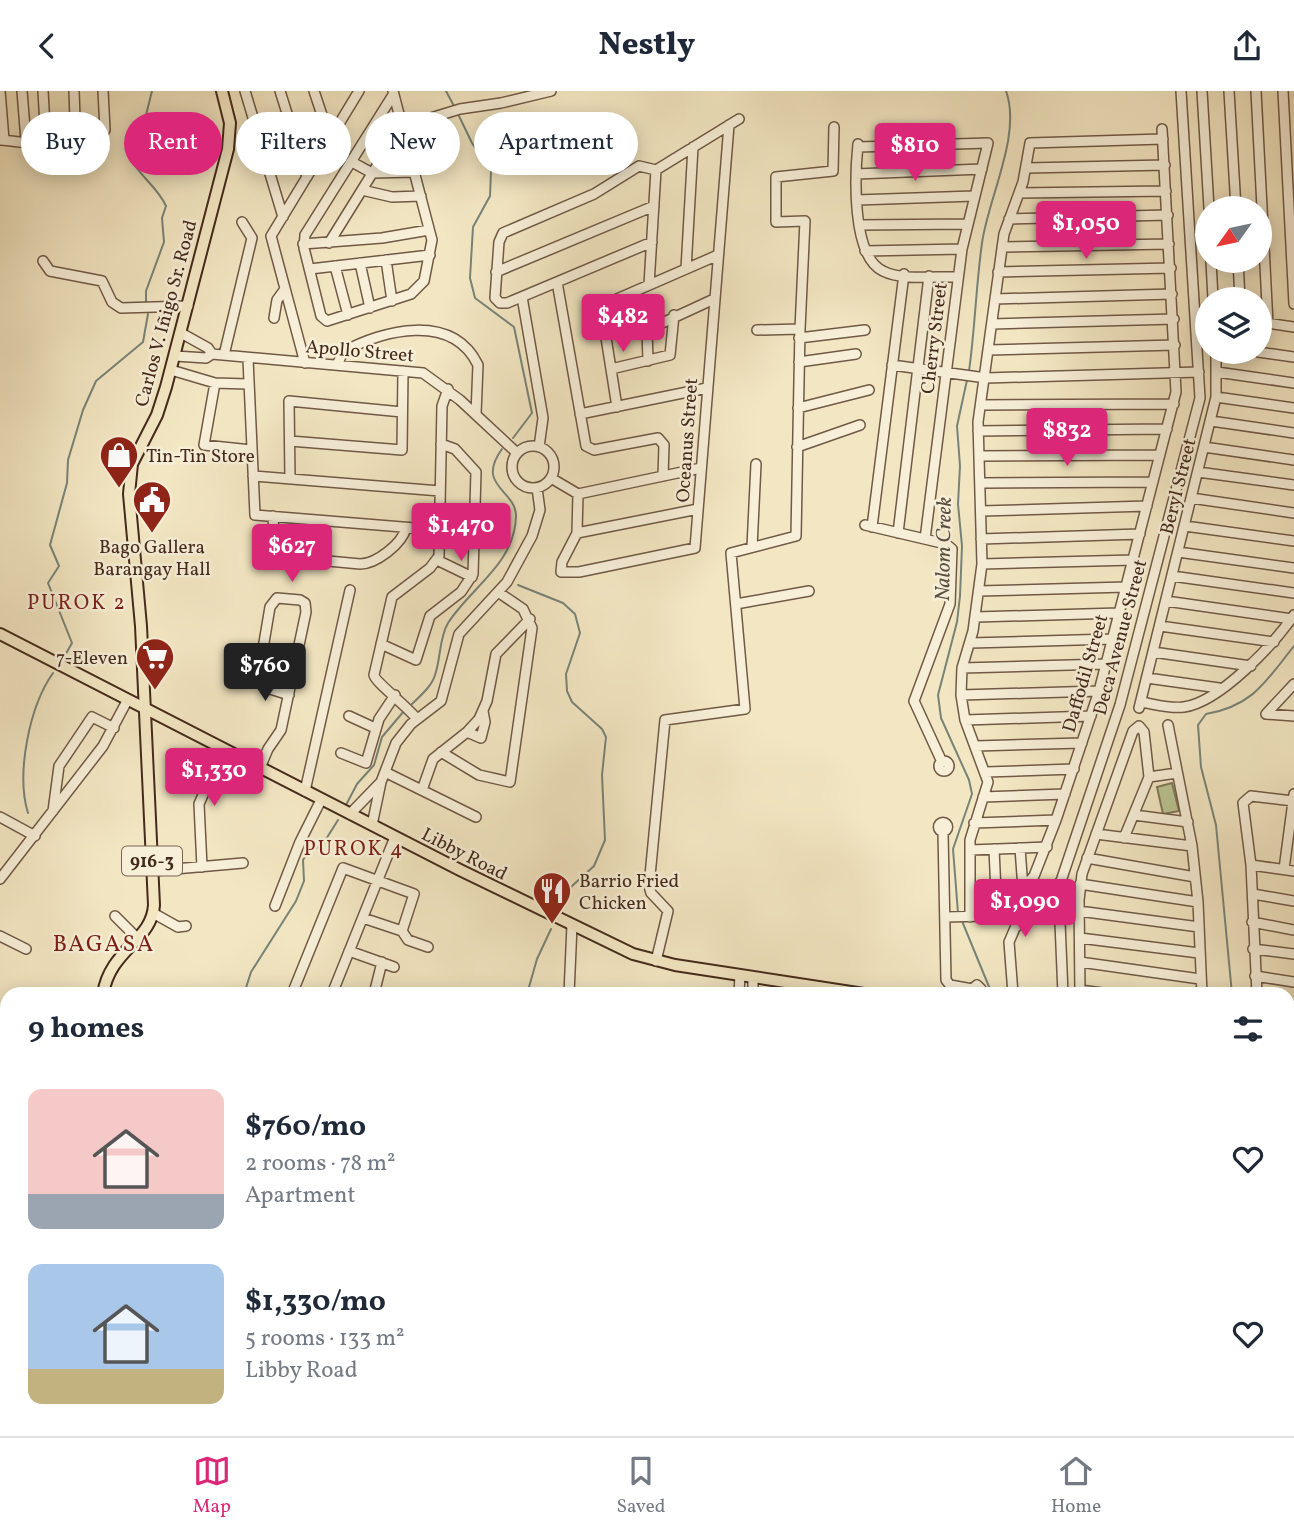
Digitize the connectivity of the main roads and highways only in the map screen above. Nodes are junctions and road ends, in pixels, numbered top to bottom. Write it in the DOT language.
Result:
graph roads {
  1 [pos="222,91"];
  2 [pos="0,634"];
  3 [pos="145,710"];
  4 [pos="105,987"];
  5 [pos="786,987"];
  1 -- 3 [label="main road, Carlos V. Iñigo Sr. Road"];
  2 -- 3 [label="main road, Libby Road"];
  3 -- 4 [label="main road, 916-3"];
  3 -- 5 [label="main road, Libby Road"];
}
